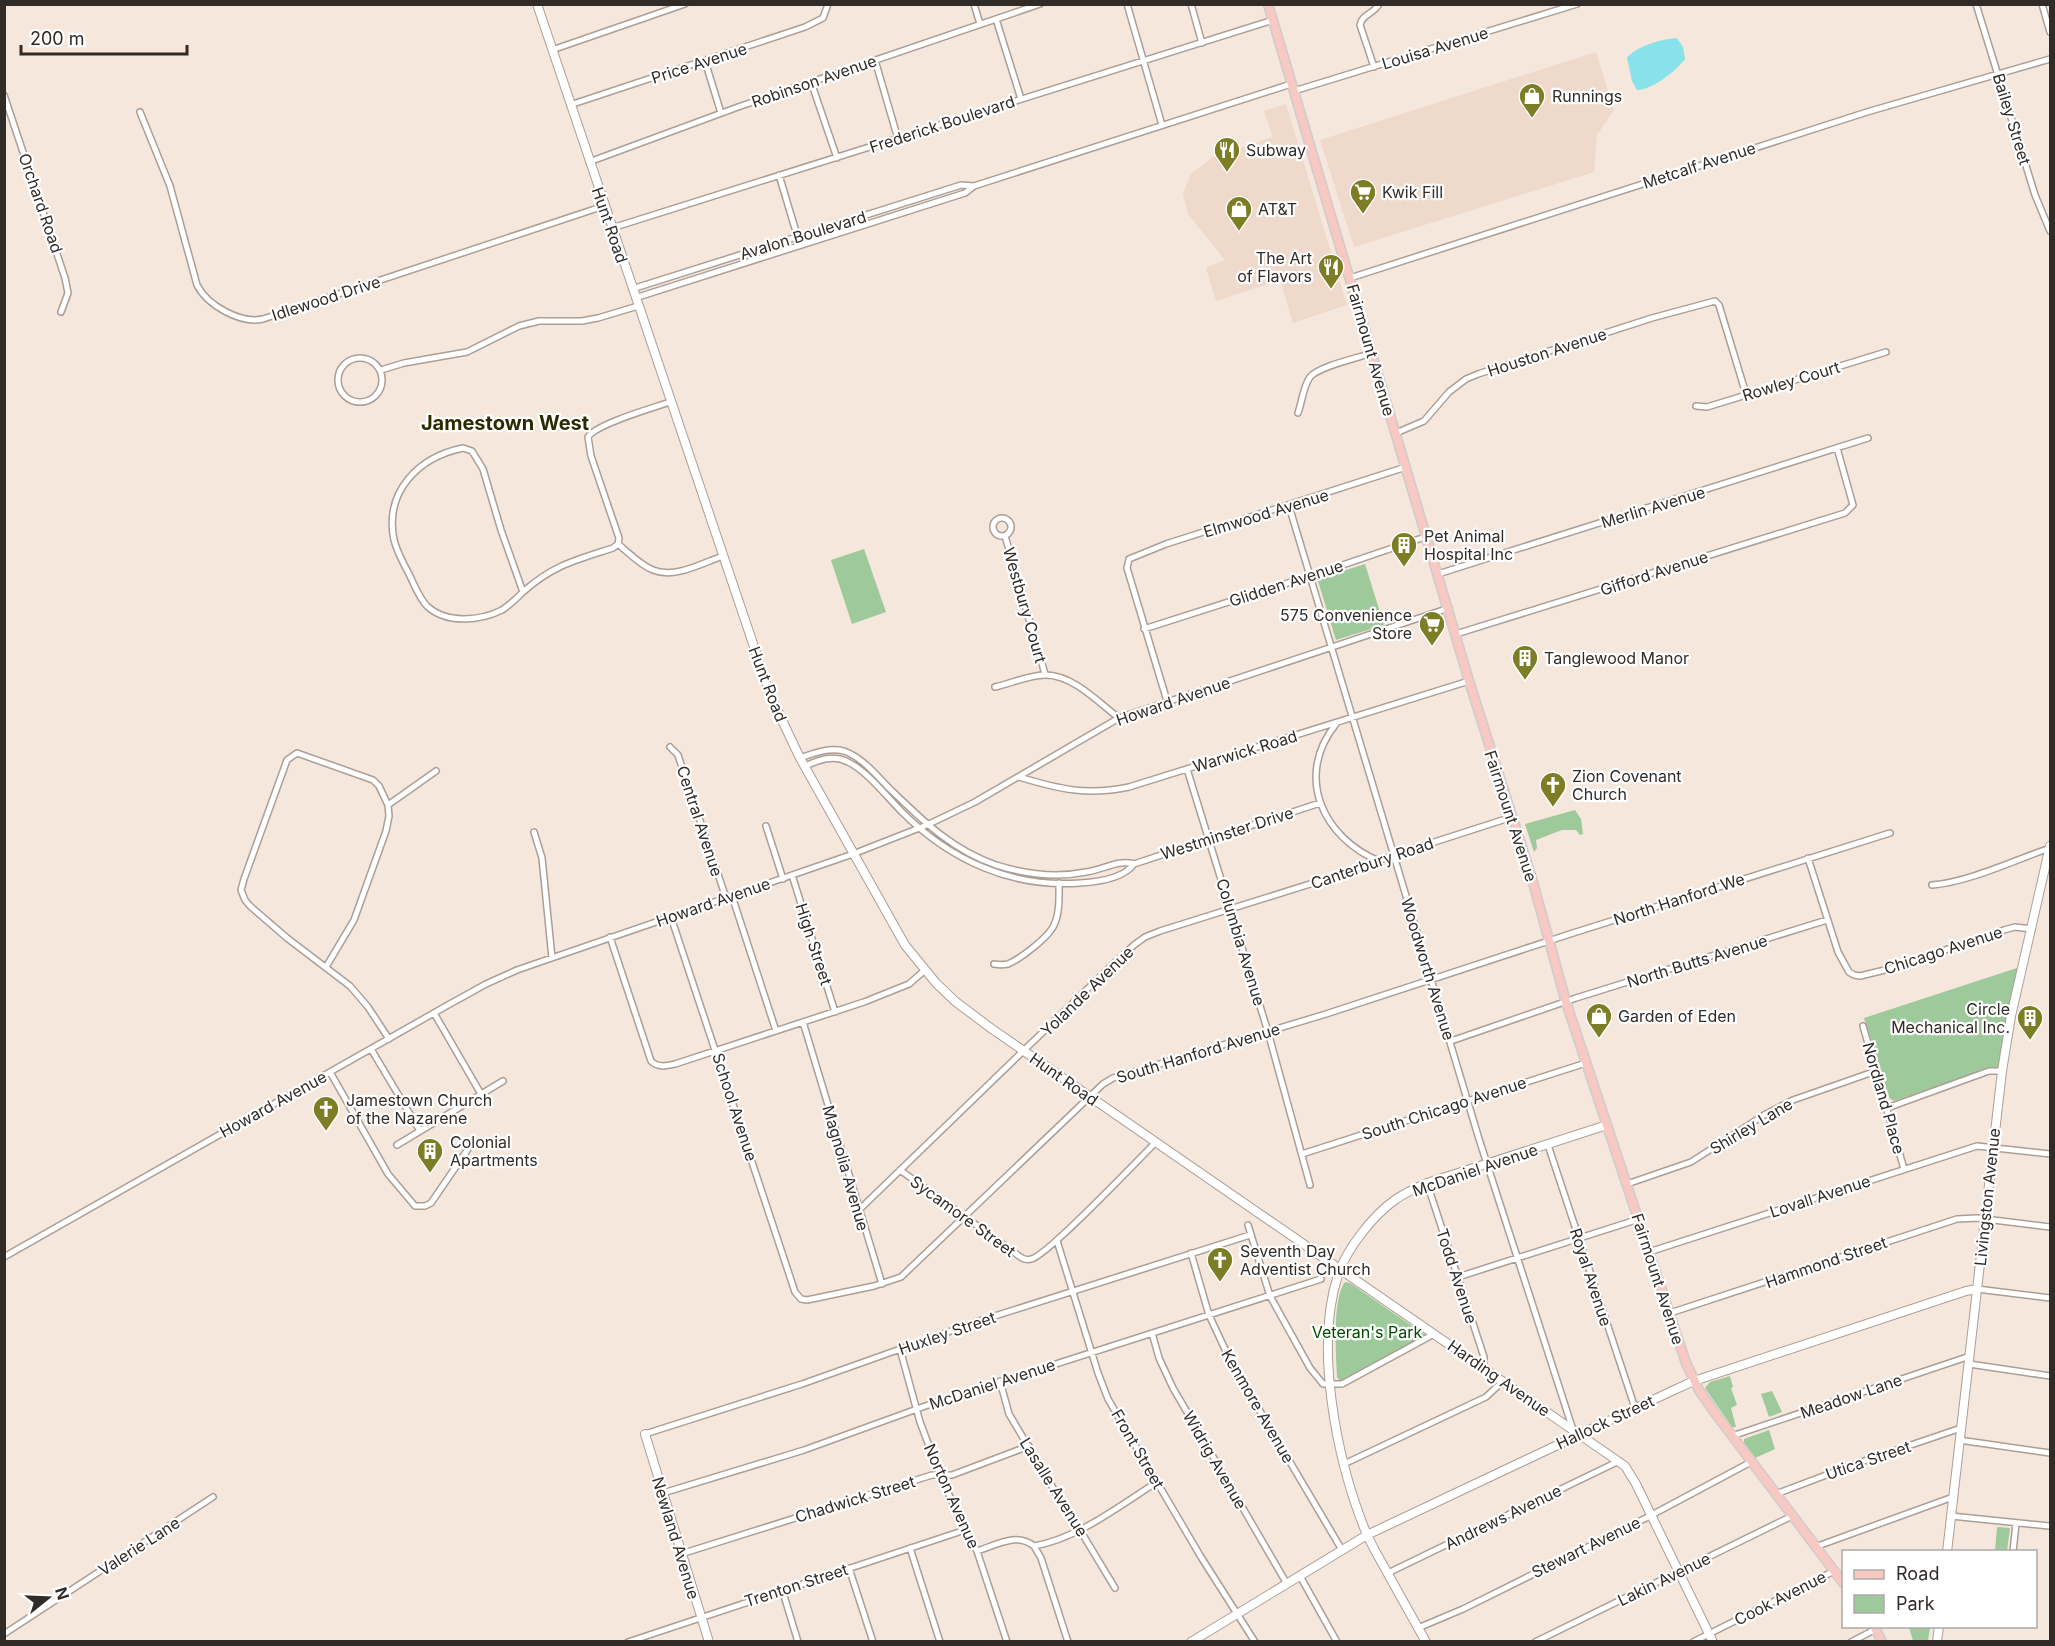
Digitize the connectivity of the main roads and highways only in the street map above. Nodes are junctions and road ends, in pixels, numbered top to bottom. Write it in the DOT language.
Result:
graph roads {
  1 [pos="1268,4"];
  2 [pos="1842,1582"];
  3 [pos="1875,1628"];
  4 [pos="1882,1641"];
  1 -- 2 [label="main road, Fairmount Avenue"];
  3 -- 4 [label="main road"];
}
